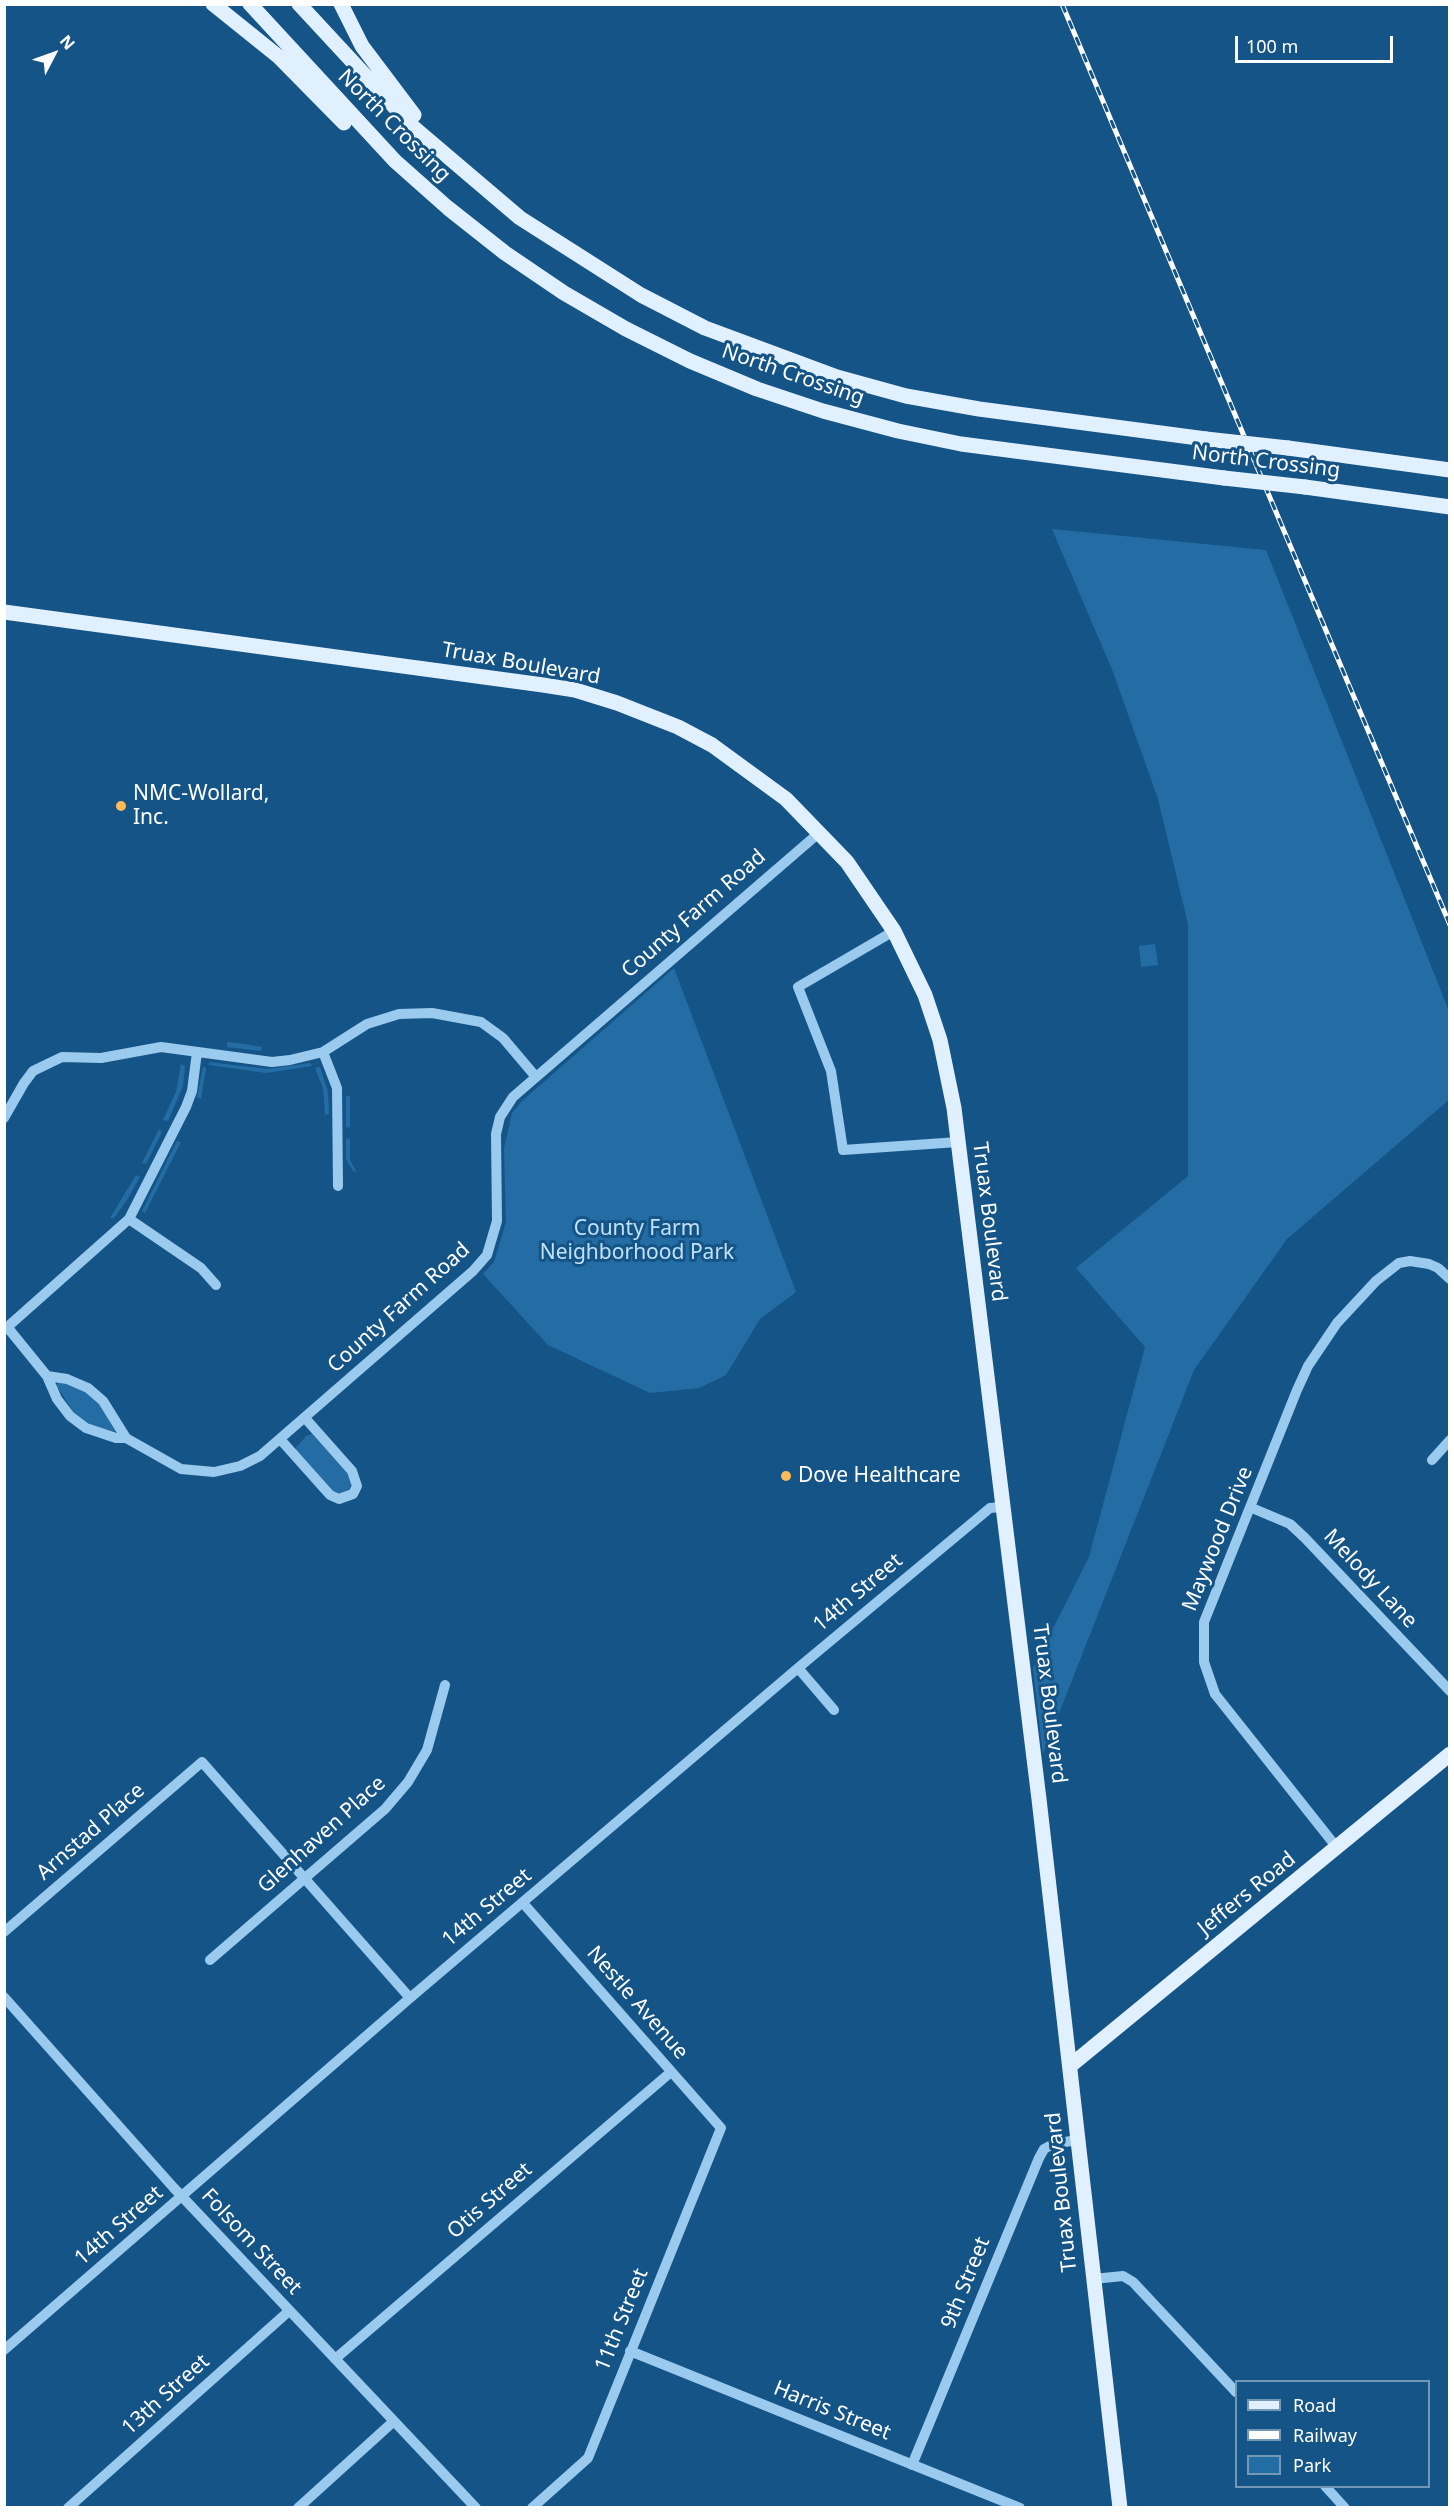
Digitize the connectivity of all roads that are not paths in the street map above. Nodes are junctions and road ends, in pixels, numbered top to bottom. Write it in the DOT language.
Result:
graph roads {
  1 [pos="213,4"];
  2 [pos="250,4"];
  3 [pos="299,4"];
  4 [pos="341,4"];
  5 [pos="395,161"];
  6 [pos="465,174"];
  7 [pos="1449,470"];
  8 [pos="1449,507"];
  9 [pos="4,612"];
  10 [pos="820,832"];
  11 [pos="894,931"];
  12 [pos="197,1052"];
  13 [pos="323,1052"];
  14 [pos="536,1077"];
  15 [pos="4,1118"];
  16 [pos="958,1142"];
  17 [pos="338,1186"];
  18 [pos="129,1219"];
  19 [pos="1449,1279"];
  20 [pos="216,1286"];
  21 [pos="6,1329"];
  22 [pos="47,1376"];
  23 [pos="305,1418"];
  24 [pos="126,1438"];
  25 [pos="280,1439"];
  26 [pos="1449,1440"];
  27 [pos="1432,1460"];
  28 [pos="1002,1507"];
  29 [pos="1252,1508"];
  30 [pos="798,1668"];
  31 [pos="445,1686"];
  32 [pos="1449,1691"];
  33 [pos="834,1710"];
  34 [pos="1449,1754"];
  35 [pos="1338,1849"];
  36 [pos="305,1880"];
  37 [pos="523,1903"];
  38 [pos="4,1932"];
  39 [pos="210,1960"];
  40 [pos="4,1997"];
  41 [pos="410,1998"];
  42 [pos="1070,2066"];
  43 [pos="671,2072"];
  44 [pos="721,2128"];
  45 [pos="1077,2140"];
  46 [pos="182,2197"];
  47 [pos="1093,2279"];
  48 [pos="289,2311"];
  49 [pos="4,2350"];
  50 [pos="630,2351"];
  51 [pos="335,2360"];
  52 [pos="1235,2391"];
  53 [pos="394,2421"];
  54 [pos="912,2464"];
  55 [pos="1326,2488"];
  56 [pos="68,2508"];
  57 [pos="298,2508"];
  58 [pos="476,2508"];
  59 [pos="532,2508"];
  60 [pos="1020,2508"];
  61 [pos="1120,2508"];
  62 [pos="1345,2508"];
  1 -- 5 [label="main road"];
  2 -- 5 [label="main road, North Crossing"];
  3 -- 6 [label="main road, North Crossing"];
  4 -- 6 [label="main road"];
  5 -- 8 [label="main road, North Crossing, bridge"];
  6 -- 7 [label="main road, North Crossing, bridge"];
  9 -- 10 [label="main road, Truax Boulevard"];
  10 -- 11 [label="main road, Truax Boulevard"];
  10 -- 14 [label="street, County Farm Road"];
  11 -- 16 [label="main road, Truax Boulevard"];
  11 -- 16 [label="street"];
  12 -- 13 [label="street"];
  12 -- 15 [label="street"];
  12 -- 18 [label="street"];
  13 -- 14 [label="street"];
  13 -- 17 [label="street"];
  14 -- 23 [label="street, County Farm Road"];
  16 -- 28 [label="main road, Truax Boulevard"];
  18 -- 20 [label="street"];
  18 -- 21 [label="street"];
  19 -- 29 [label="street, Maywood Drive"];
  21 -- 22 [label="street, County Farm Road"];
  22 -- 24 [label="street, County Farm Road"];
  22 -- 24 [label="street, County Farm Road"];
  23 -- 25 [label="street, County Farm Road"];
  23 -- 25 [label="street"];
  24 -- 25 [label="street, County Farm Road"];
  26 -- 27 [label="street"];
  28 -- 30 [label="street, 14th Street"];
  28 -- 42 [label="main road, Truax Boulevard"];
  29 -- 32 [label="street, Melody Lane"];
  29 -- 35 [label="street, Maywood Drive"];
  30 -- 33 [label="street"];
  30 -- 37 [label="street, 14th Street"];
  31 -- 36 [label="street, Glenhaven Place"];
  34 -- 35 [label="main road, Jeffers Road"];
  35 -- 42 [label="main road, Jeffers Road"];
  36 -- 38 [label="street, Arnstad Place"];
  36 -- 39 [label="street, Glenhaven Place"];
  36 -- 41 [label="street"];
  37 -- 41 [label="street, 14th Street"];
  37 -- 43 [label="street, Nestle Avenue"];
  40 -- 46 [label="street, Folsom Street"];
  41 -- 46 [label="street, 14th Street"];
  42 -- 45 [label="main road, Truax Boulevard"];
  43 -- 44 [label="street, Nestle Avenue"];
  43 -- 51 [label="street, Otis Street"];
  44 -- 50 [label="street, 11th Street"];
  45 -- 47 [label="main road, Truax Boulevard"];
  45 -- 54 [label="street, 9th Street"];
  46 -- 48 [label="street, Folsom Street"];
  46 -- 49 [label="street, 14th Street"];
  47 -- 52 [label="street"];
  47 -- 61 [label="main road, Truax Boulevard"];
  48 -- 51 [label="street, Folsom Street"];
  48 -- 56 [label="street, 13th Street"];
  50 -- 54 [label="street, Harris Street"];
  50 -- 59 [label="street, 11th Street"];
  51 -- 53 [label="street, Folsom Street"];
  53 -- 57 [label="street"];
  53 -- 58 [label="street, Folsom Street"];
  54 -- 60 [label="street, Harris Street"];
  55 -- 62 [label="street"];
}
